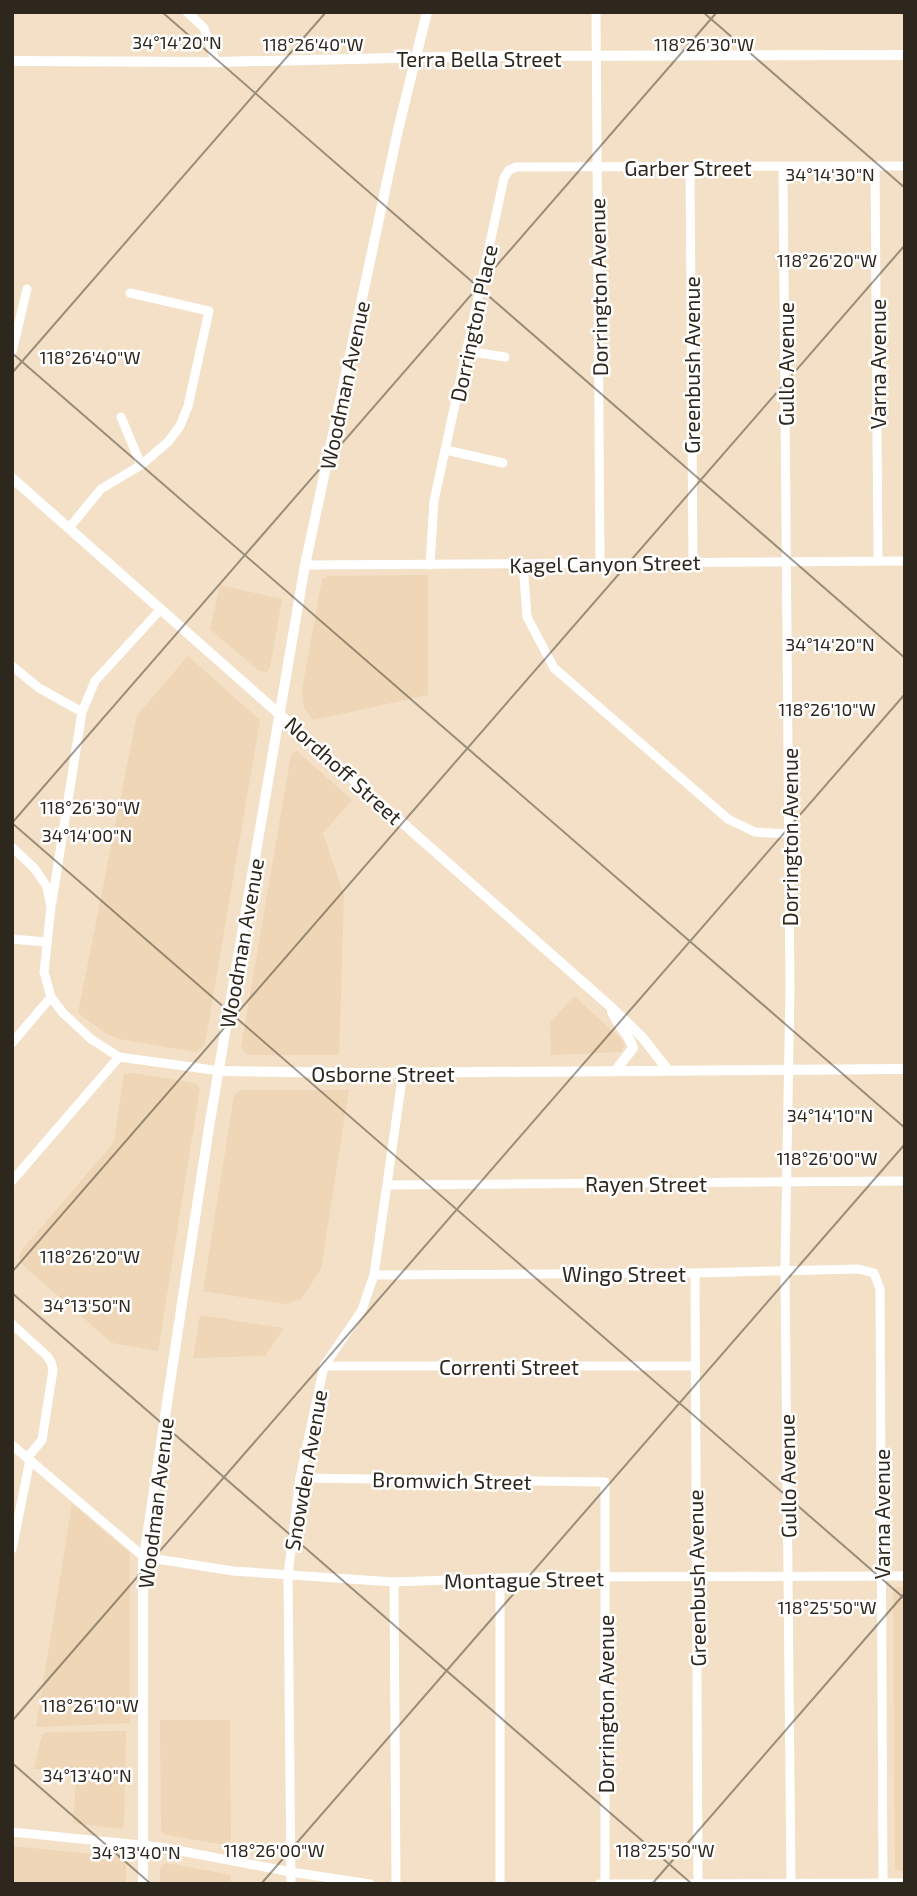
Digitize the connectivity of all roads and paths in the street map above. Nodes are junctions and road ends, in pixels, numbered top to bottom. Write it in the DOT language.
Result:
graph roads {
  1 [pos="187,12"];
  2 [pos="427,12"];
  3 [pos="596,12"];
  4 [pos="905,55"];
  5 [pos="596,57"];
  6 [pos="416,58"];
  7 [pos="12,61"];
  8 [pos="216,62"];
  9 [pos="905,166"];
  10 [pos="597,167"];
  11 [pos="690,167"];
  12 [pos="783,167"];
  13 [pos="875,167"];
  14 [pos="27,289"];
  15 [pos="130,293"];
  16 [pos="467,351"];
  17 [pos="12,352"];
  18 [pos="505,358"];
  19 [pos="121,417"];
  20 [pos="446,450"];
  21 [pos="503,463"];
  22 [pos="141,465"];
  23 [pos="12,478"];
  24 [pos="69,528"];
  25 [pos="878,561"];
  26 [pos="905,561"];
  27 [pos="600,562"];
  28 [pos="693,562"];
  29 [pos="787,562"];
  30 [pos="523,564"];
  31 [pos="305,565"];
  32 [pos="430,565"];
  33 [pos="161,609"];
  34 [pos="12,666"];
  35 [pos="82,712"];
  36 [pos="280,713"];
  37 [pos="789,834"];
  38 [pos="12,848"];
  39 [pos="51,907"];
  40 [pos="12,939"];
  41 [pos="46,942"];
  42 [pos="51,997"];
  43 [pos="612,1008"];
  44 [pos="12,1043"];
  45 [pos="119,1057"];
  46 [pos="905,1069"];
  47 [pos="616,1070"];
  48 [pos="668,1070"];
  49 [pos="790,1070"];
  50 [pos="220,1071"];
  51 [pos="403,1072"];
  52 [pos="12,1181"];
  53 [pos="905,1181"];
  54 [pos="786,1182"];
  55 [pos="388,1185"];
  56 [pos="785,1270"];
  57 [pos="695,1273"];
  58 [pos="873,1273"];
  59 [pos="374,1275"];
  60 [pos="12,1324"];
  61 [pos="324,1366"];
  62 [pos="694,1366"];
  63 [pos="12,1445"];
  64 [pos="29,1459"];
  65 [pos="300,1478"];
  66 [pos="605,1482"];
  67 [pos="12,1549"];
  68 [pos="144,1557"];
  69 [pos="288,1575"];
  70 [pos="697,1576"];
  71 [pos="788,1576"];
  72 [pos="881,1576"];
  73 [pos="905,1576"];
  74 [pos="605,1577"];
  75 [pos="499,1578"];
  76 [pos="394,1581"];
  77 [pos="12,1832"];
  78 [pos="142,1844"];
  79 [pos="291,1872"];
  80 [pos="791,1883"];
  81 [pos="883,1883"];
  82 [pos="905,1883"];
  83 [pos="143,1884"];
  84 [pos="291,1884"];
  85 [pos="370,1884"];
  86 [pos="396,1884"];
  87 [pos="500,1884"];
  88 [pos="598,1884"];
  89 [pos="605,1884"];
  90 [pos="698,1884"];
  1 -- 8 [label="street"];
  2 -- 6 [label="main road, Woodman Avenue"];
  3 -- 5 [label="street, Dorrington Avenue"];
  4 -- 5 [label="main road, Terra Bella Street"];
  5 -- 6 [label="main road, Terra Bella Street"];
  5 -- 10 [label="street, Dorrington Avenue"];
  6 -- 8 [label="main road, Terra Bella Street"];
  6 -- 31 [label="main road, Woodman Avenue"];
  7 -- 8 [label="main road, Terra Bella Street"];
  9 -- 13 [label="street, Garber Street"];
  10 -- 11 [label="street, Garber Street"];
  10 -- 16 [label="street, Dorrington Place"];
  10 -- 27 [label="street, Dorrington Avenue"];
  11 -- 12 [label="street, Garber Street"];
  11 -- 28 [label="street, Greenbush Avenue"];
  12 -- 13 [label="street, Garber Street"];
  12 -- 29 [label="street, Gullo Avenue"];
  13 -- 25 [label="street, Varna Avenue"];
  14 -- 17 [label="street"];
  15 -- 22 [label="street"];
  16 -- 18 [label="street"];
  16 -- 20 [label="street, Dorrington Place"];
  19 -- 22 [label="street"];
  20 -- 21 [label="street"];
  20 -- 32 [label="street, Dorrington Place"];
  22 -- 24 [label="street"];
  23 -- 24 [label="main road, Nordhoff Street"];
  24 -- 33 [label="main road, Nordhoff Street"];
  25 -- 26 [label="street, Kagel Canyon Street"];
  25 -- 29 [label="street, Kagel Canyon Street"];
  27 -- 28 [label="street, Kagel Canyon Street"];
  27 -- 30 [label="street, Kagel Canyon Street"];
  28 -- 29 [label="street, Kagel Canyon Street"];
  29 -- 37 [label="street, Dorrington Avenue"];
  30 -- 32 [label="street, Kagel Canyon Street"];
  30 -- 37 [label="street"];
  31 -- 32 [label="street, Kagel Canyon Street"];
  31 -- 36 [label="main road, Woodman Avenue"];
  33 -- 35 [label="street"];
  33 -- 36 [label="main road, Nordhoff Street"];
  34 -- 35 [label="street"];
  35 -- 39 [label="street"];
  36 -- 43 [label="main road, Nordhoff Street"];
  36 -- 50 [label="main road, Woodman Avenue"];
  37 -- 49 [label="street, Dorrington Avenue"];
  38 -- 39 [label="street, Osborne Street"];
  39 -- 41 [label="street, Osborne Street"];
  40 -- 41 [label="street"];
  41 -- 42 [label="street, Osborne Street"];
  42 -- 44 [label="street"];
  42 -- 45 [label="street, Osborne Street"];
  43 -- 47 [label="main road"];
  43 -- 48 [label="main road, Nordhoff Street"];
  45 -- 50 [label="street, Osborne Street"];
  45 -- 52 [label="street"];
  46 -- 49 [label="main road, Osborne Street"];
  47 -- 48 [label="main road, Osborne Street"];
  47 -- 51 [label="main road, Osborne Street"];
  48 -- 49 [label="main road, Osborne Street"];
  49 -- 54 [label="street, Gullo Avenue"];
  50 -- 51 [label="main road, Osborne Street"];
  50 -- 68 [label="main road, Woodman Avenue"];
  51 -- 55 [label="street, Snowden Avenue"];
  53 -- 54 [label="street, Rayen Street"];
  54 -- 55 [label="street, Rayen Street"];
  54 -- 56 [label="street, Gullo Avenue"];
  55 -- 59 [label="street, Snowden Avenue"];
  56 -- 57 [label="street, Wingo Street"];
  56 -- 58 [label="street, Wingo Street"];
  56 -- 71 [label="street, Gullo Avenue"];
  57 -- 59 [label="street, Wingo Street"];
  57 -- 62 [label="street, Greenbush Avenue"];
  58 -- 72 [label="street, Varna Avenue"];
  59 -- 61 [label="street, Snowden Avenue"];
  60 -- 64 [label="street"];
  61 -- 62 [label="street, Correnti Street"];
  61 -- 65 [label="street, Snowden Avenue"];
  62 -- 70 [label="street, Greenbush Avenue"];
  63 -- 64 [label="street"];
  64 -- 67 [label="street"];
  64 -- 68 [label="street"];
  65 -- 66 [label="street, Bromwich Street"];
  65 -- 69 [label="street, Snowden Avenue"];
  66 -- 74 [label="street, Dorrington Avenue"];
  68 -- 69 [label="street, Montague Street"];
  68 -- 78 [label="main road, Woodman Avenue"];
  69 -- 76 [label="street, Montague Street"];
  69 -- 79 [label="street, Snowden Avenue"];
  70 -- 71 [label="street, Montague Street"];
  70 -- 74 [label="street, Montague Street"];
  70 -- 90 [label="street, Greenbush Avenue"];
  71 -- 72 [label="street, Montague Street"];
  71 -- 80 [label="street, Gullo Avenue"];
  72 -- 73 [label="street, Montague Street"];
  72 -- 81 [label="street, Varna Avenue"];
  74 -- 75 [label="street, Montague Street"];
  74 -- 89 [label="street, Dorrington Avenue"];
  75 -- 76 [label="street, Montague Street"];
  75 -- 87 [label="street"];
  76 -- 86 [label="street"];
  77 -- 78 [label="street"];
  78 -- 79 [label="street"];
  78 -- 83 [label="main road, Woodman Avenue"];
  79 -- 84 [label="street, Snowden Avenue"];
  79 -- 85 [label="street"];
  80 -- 81 [label="street"];
  80 -- 90 [label="street"];
  81 -- 82 [label="street"];
  88 -- 89 [label="street"];
  89 -- 90 [label="street"];
}
